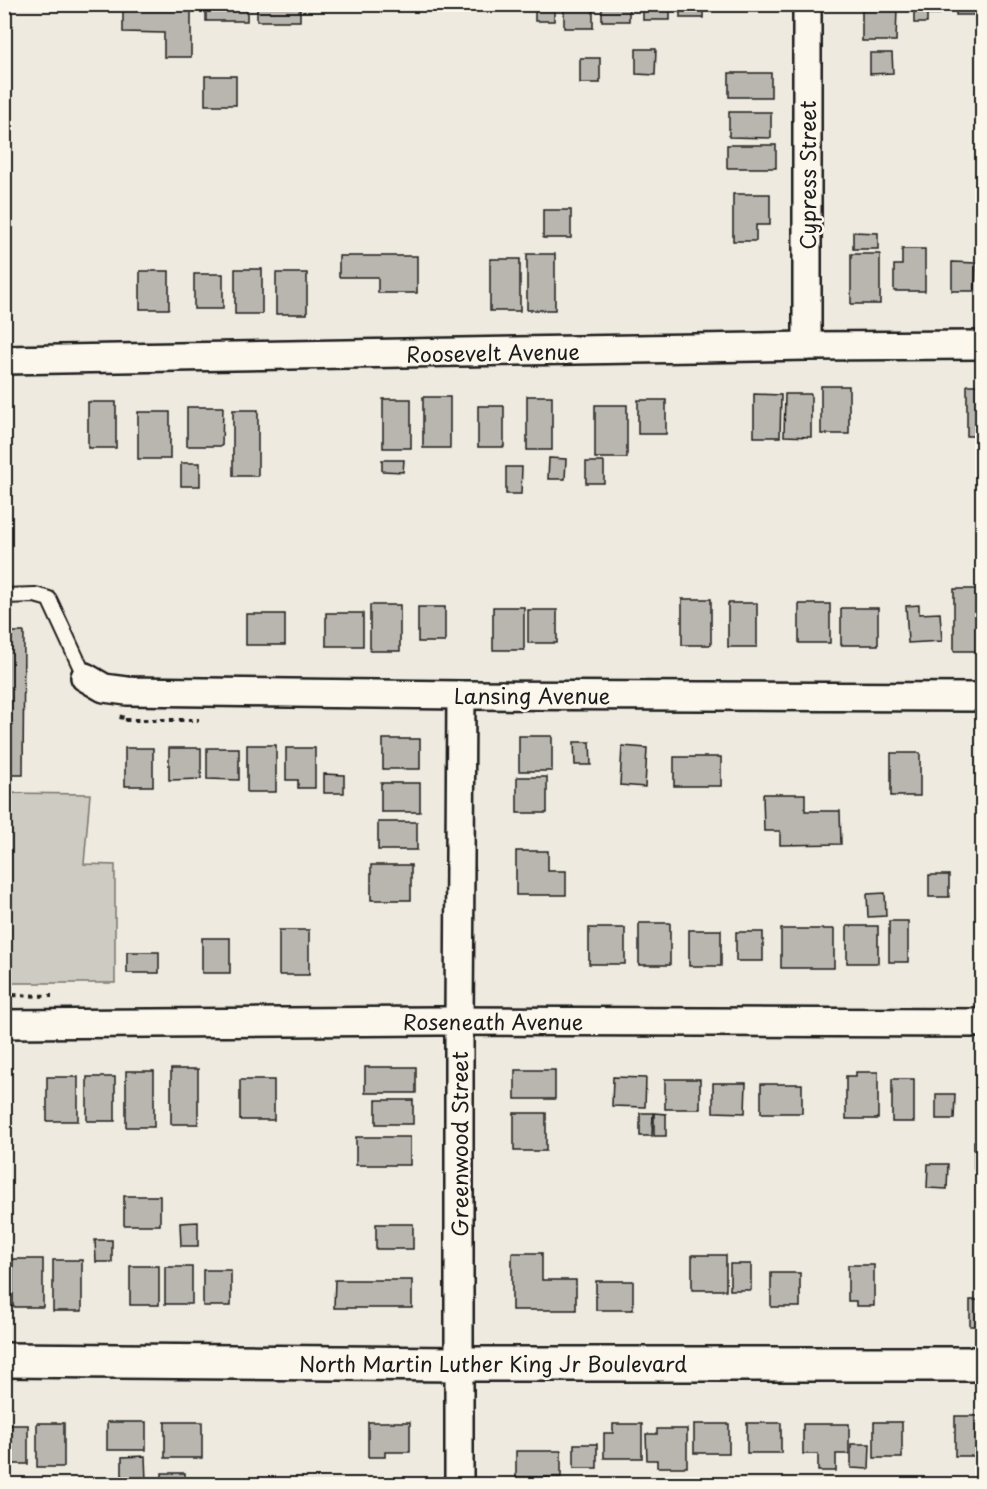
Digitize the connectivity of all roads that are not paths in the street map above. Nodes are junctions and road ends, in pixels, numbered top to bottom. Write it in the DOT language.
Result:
graph roads {
  1 [pos="807,4"];
  2 [pos="982,345"];
  3 [pos="807,346"];
  4 [pos="4,360"];
  5 [pos="4,596"];
  6 [pos="85,677"];
  7 [pos="461,695"];
  8 [pos="982,697"];
  9 [pos="459,1021"];
  10 [pos="982,1023"];
  11 [pos="4,1024"];
  12 [pos="4,1360"];
  13 [pos="459,1364"];
  14 [pos="982,1364"];
  15 [pos="459,1485"];
  1 -- 3 [label="street, Cypress Street"];
  2 -- 3 [label="street, Roosevelt Avenue"];
  3 -- 4 [label="street, Roosevelt Avenue"];
  5 -- 6 [label="lane"];
  6 -- 7 [label="street, Lansing Avenue"];
  7 -- 8 [label="street, Lansing Avenue"];
  7 -- 9 [label="street, Greenwood Street"];
  9 -- 10 [label="street, Roseneath Avenue"];
  9 -- 11 [label="street, Roseneath Avenue"];
  9 -- 13 [label="street, Greenwood Street"];
  12 -- 13 [label="street, North Martin Luther King Jr Boulevard"];
  13 -- 14 [label="street, North Martin Luther King Jr Boulevard"];
  13 -- 15 [label="street, Greenwood Street"];
}
